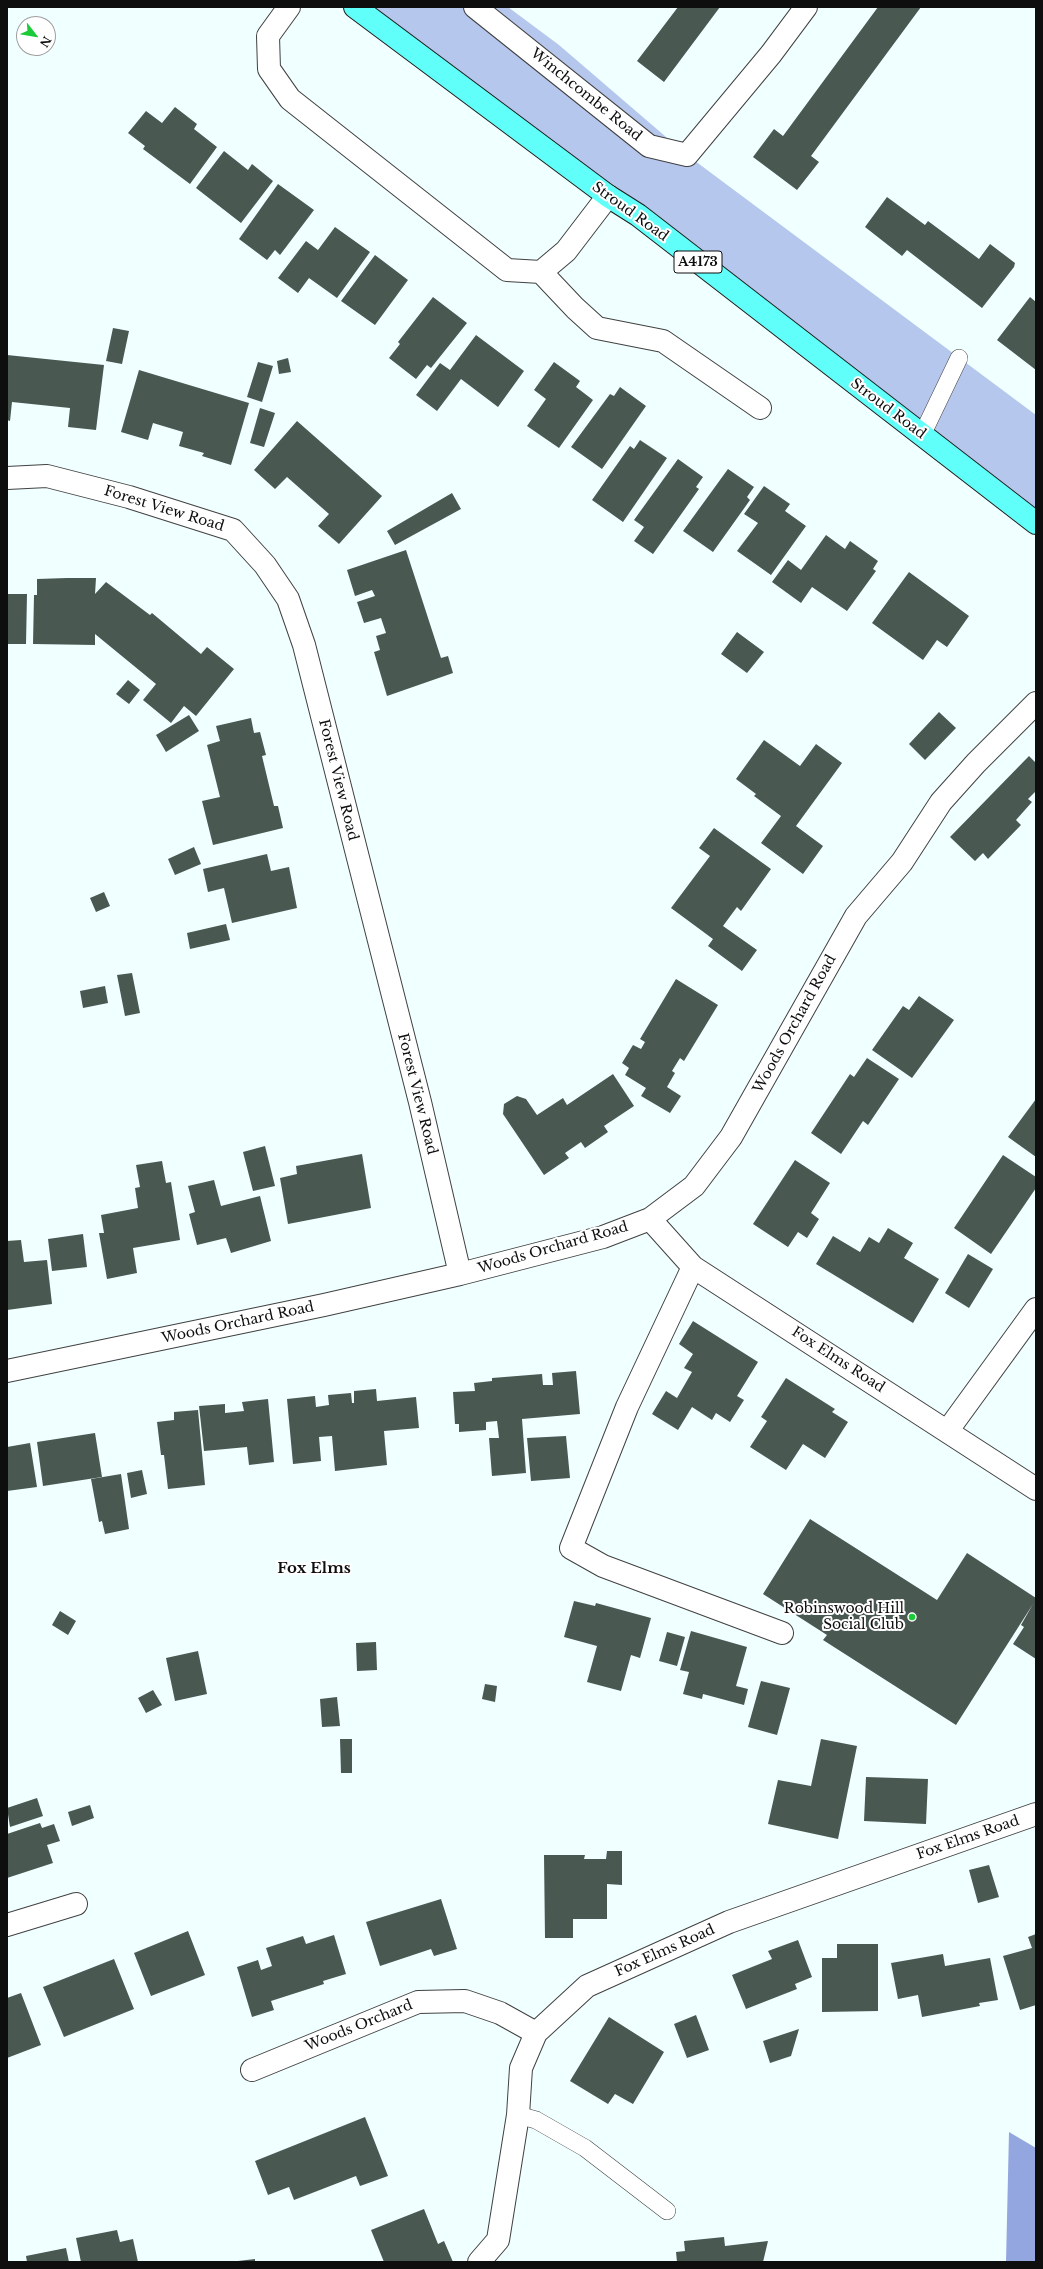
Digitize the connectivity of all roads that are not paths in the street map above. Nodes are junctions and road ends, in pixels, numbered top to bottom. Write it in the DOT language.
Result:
graph roads {
  1 [pos="289,7"];
  2 [pos="355,7"];
  3 [pos="475,7"];
  4 [pos="806,7"];
  5 [pos="608,196"];
  6 [pos="541,272"];
  7 [pos="959,358"];
  8 [pos="760,408"];
  9 [pos="922,435"];
  10 [pos="7,478"];
  11 [pos="1036,523"];
  12 [pos="1036,703"];
  13 [pos="650,1219"];
  14 [pos="693,1267"];
  15 [pos="460,1274"];
  16 [pos="1036,1309"];
  17 [pos="7,1371"];
  18 [pos="948,1430"];
  19 [pos="1036,1488"];
  20 [pos="782,1633"];
  21 [pos="1036,1814"];
  22 [pos="76,1904"];
  23 [pos="7,1925"];
  24 [pos="536,2033"];
  25 [pos="252,2070"];
  26 [pos="518,2115"];
  27 [pos="667,2211"];
  28 [pos="479,2262"];
  1 -- 6 [label="street"];
  2 -- 5 [label="main road, Stroud Road / A4173"];
  3 -- 4 [label="street, Winchcombe Road"];
  5 -- 6 [label="street"];
  5 -- 9 [label="main road, Stroud Road / A4173"];
  6 -- 8 [label="street"];
  7 -- 9 [label="lane"];
  9 -- 11 [label="main road, Stroud Road / A4173"];
  10 -- 15 [label="street, Forest View Road"];
  12 -- 13 [label="street, Woods Orchard Road"];
  13 -- 14 [label="street, Fox Elms Road"];
  13 -- 15 [label="street, Woods Orchard Road"];
  14 -- 18 [label="street, Fox Elms Road"];
  14 -- 20 [label="street"];
  15 -- 17 [label="street, Woods Orchard Road"];
  16 -- 18 [label="street"];
  18 -- 19 [label="street, Fox Elms Road"];
  21 -- 24 [label="street, Fox Elms Road"];
  22 -- 23 [label="street"];
  24 -- 25 [label="street, Woods Orchard"];
  24 -- 26 [label="street, Fox Elms Road"];
  26 -- 27 [label="lane"];
  26 -- 28 [label="street, Fox Elms Road"];
}
